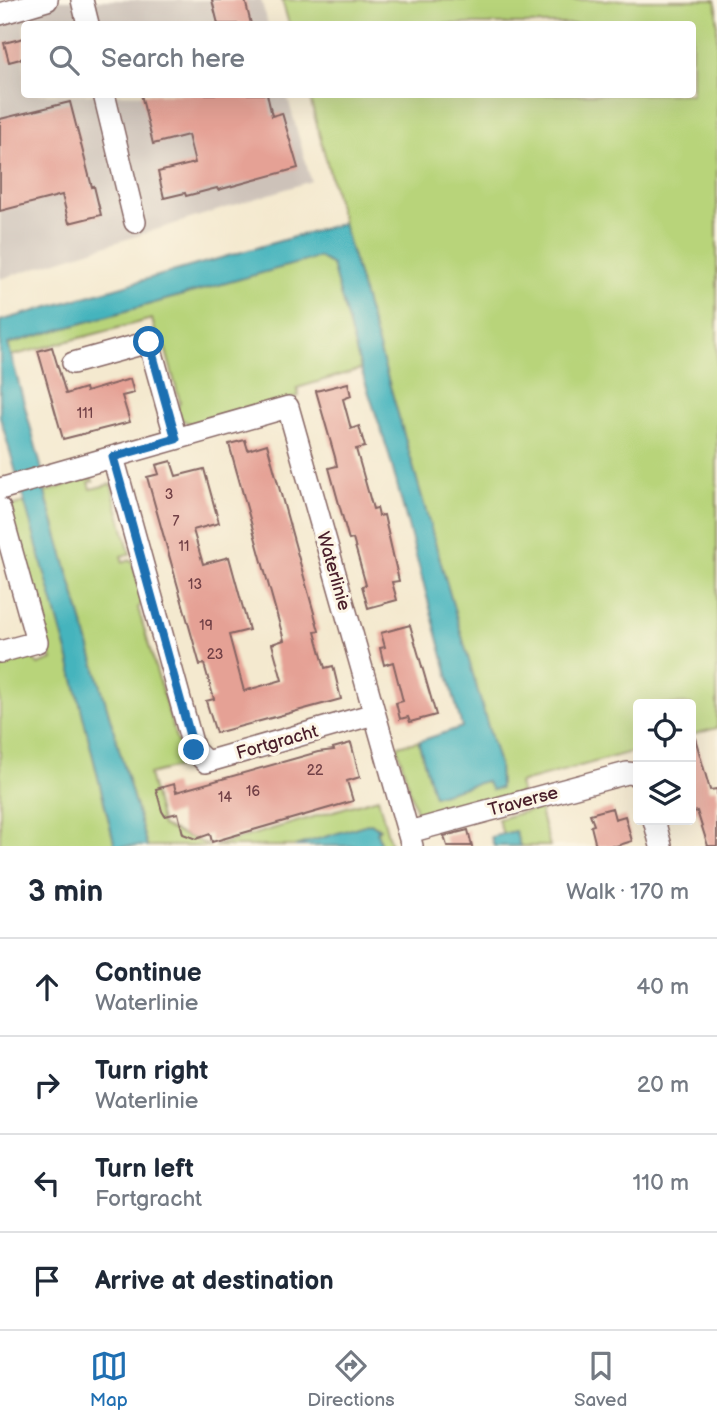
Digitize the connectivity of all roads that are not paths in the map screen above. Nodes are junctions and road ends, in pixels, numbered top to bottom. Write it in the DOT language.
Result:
graph roads {
  1 [pos="47,0"];
  2 [pos="82,0"];
  3 [pos="0,15"];
  4 [pos="87,21"];
  5 [pos="105,98"];
  6 [pos="135,222"];
  7 [pos="73,363"];
  8 [pos="176,439"];
  9 [pos="113,457"];
  10 [pos="6,488"];
  11 [pos="0,509"];
  12 [pos="0,652"];
  13 [pos="374,713"];
  14 [pos="633,774"];
  15 [pos="655,825"];
  16 [pos="410,839"];
  17 [pos="661,846"];
  1 -- 3 [label="street"];
  2 -- 4 [label="street"];
  5 -- 6 [label="street"];
  7 -- 8 [label="street"];
  8 -- 9 [label="street, Waterlinie"];
  8 -- 13 [label="street, Waterlinie"];
  9 -- 10 [label="street, Waterlinie"];
  9 -- 13 [label="street, Fortgracht"];
  11 -- 12 [label="street"];
  13 -- 16 [label="street, Waterlinie"];
  14 -- 16 [label="street, Traverse"];
  15 -- 17 [label="street"];
}
